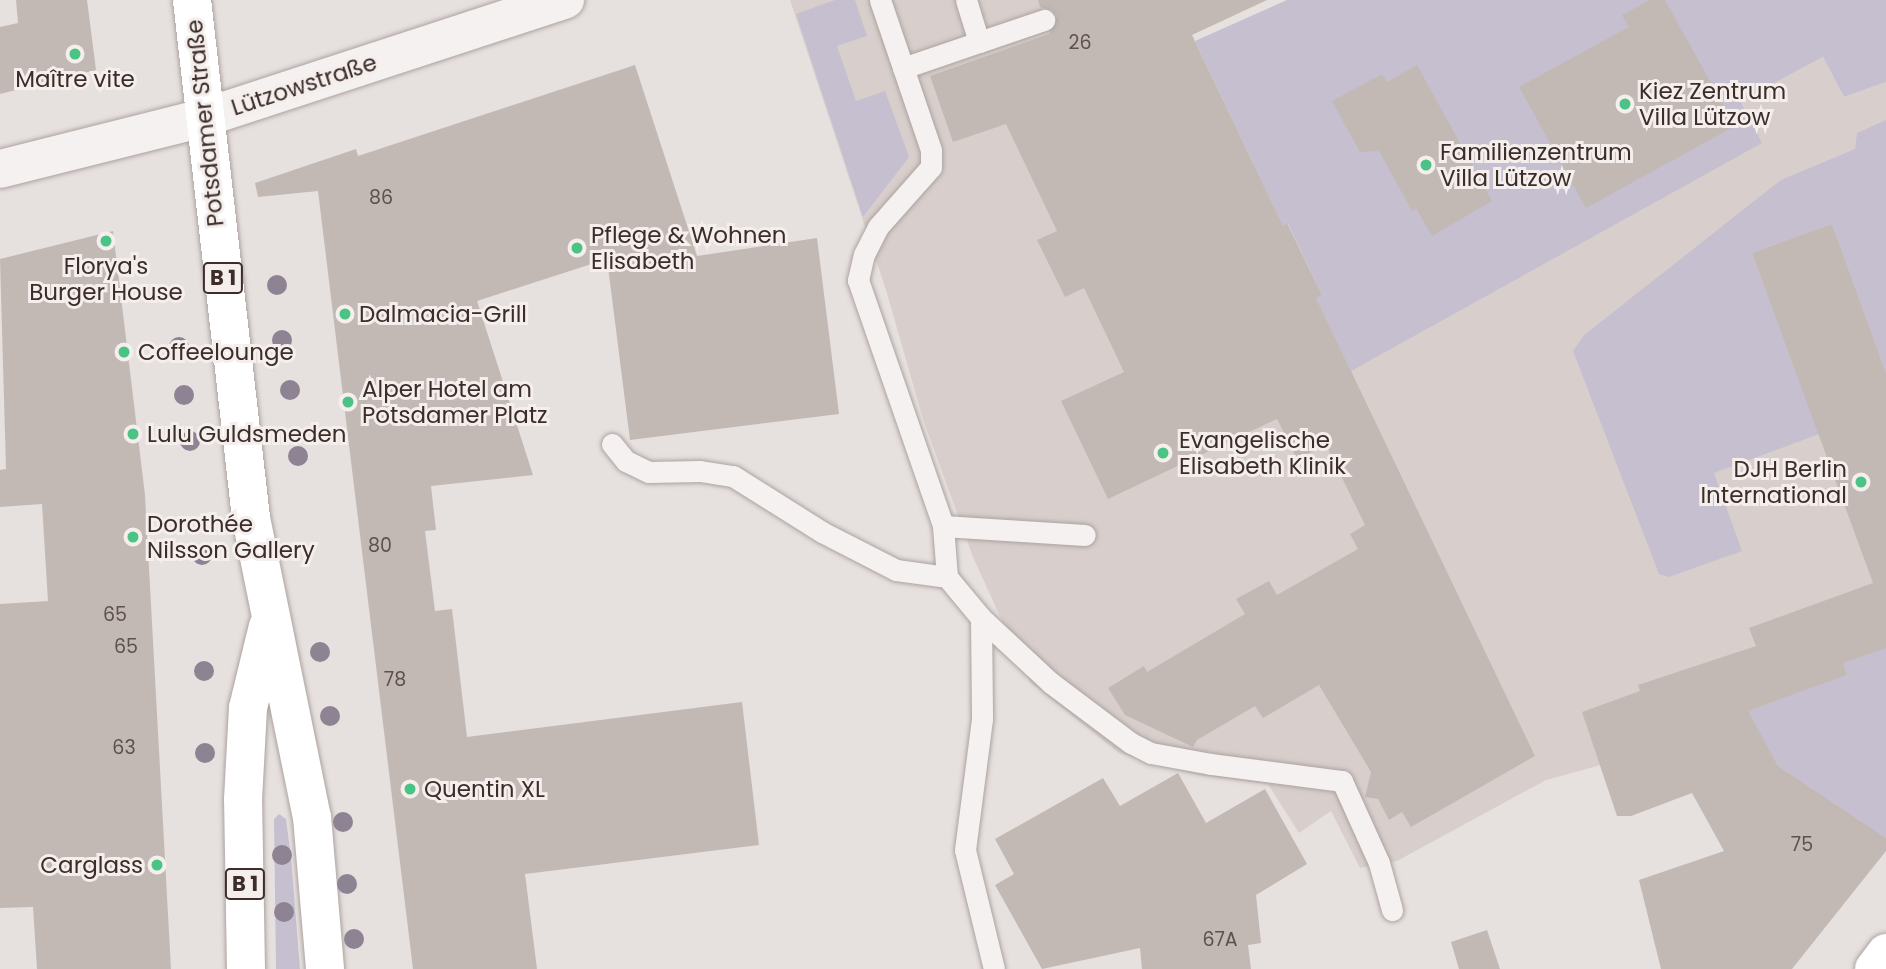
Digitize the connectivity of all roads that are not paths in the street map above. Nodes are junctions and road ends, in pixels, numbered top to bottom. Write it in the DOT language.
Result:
graph roads {
  1 [pos="192,0"];
  2 [pos="565,0"];
  3 [pos="880,0"];
  4 [pos="966,0"];
  5 [pos="1044,19"];
  6 [pos="979,42"];
  7 [pos="903,68"];
  8 [pos="203,118"];
  9 [pos="0,169"];
  10 [pos="612,444"];
  11 [pos="943,526"];
  12 [pos="1085,535"];
  13 [pos="947,577"];
  14 [pos="981,618"];
  15 [pos="269,621"];
  16 [pos="1392,910"];
  17 [pos="1886,953"];
  18 [pos="246,969"];
  19 [pos="325,969"];
  20 [pos="995,969"];
  21 [pos="1874,969"];
  1 -- 8 [label="main road, Potsdamer Straße / B 1"];
  2 -- 8 [label="street, Lützowstraße"];
  3 -- 7 [label="lane"];
  4 -- 6 [label="lane"];
  5 -- 6 [label="lane"];
  6 -- 7 [label="lane"];
  7 -- 11 [label="lane"];
  8 -- 9 [label="street, Lützowstraße"];
  8 -- 15 [label="main road, Potsdamer Straße / B 1"];
  10 -- 13 [label="lane"];
  11 -- 12 [label="lane"];
  11 -- 13 [label="lane"];
  13 -- 14 [label="lane"];
  14 -- 16 [label="lane"];
  14 -- 20 [label="lane"];
  15 -- 18 [label="main road, Potsdamer Straße / B 1"];
  15 -- 19 [label="main road, Potsdamer Straße / B 1"];
  17 -- 21 [label="main road"];
}
